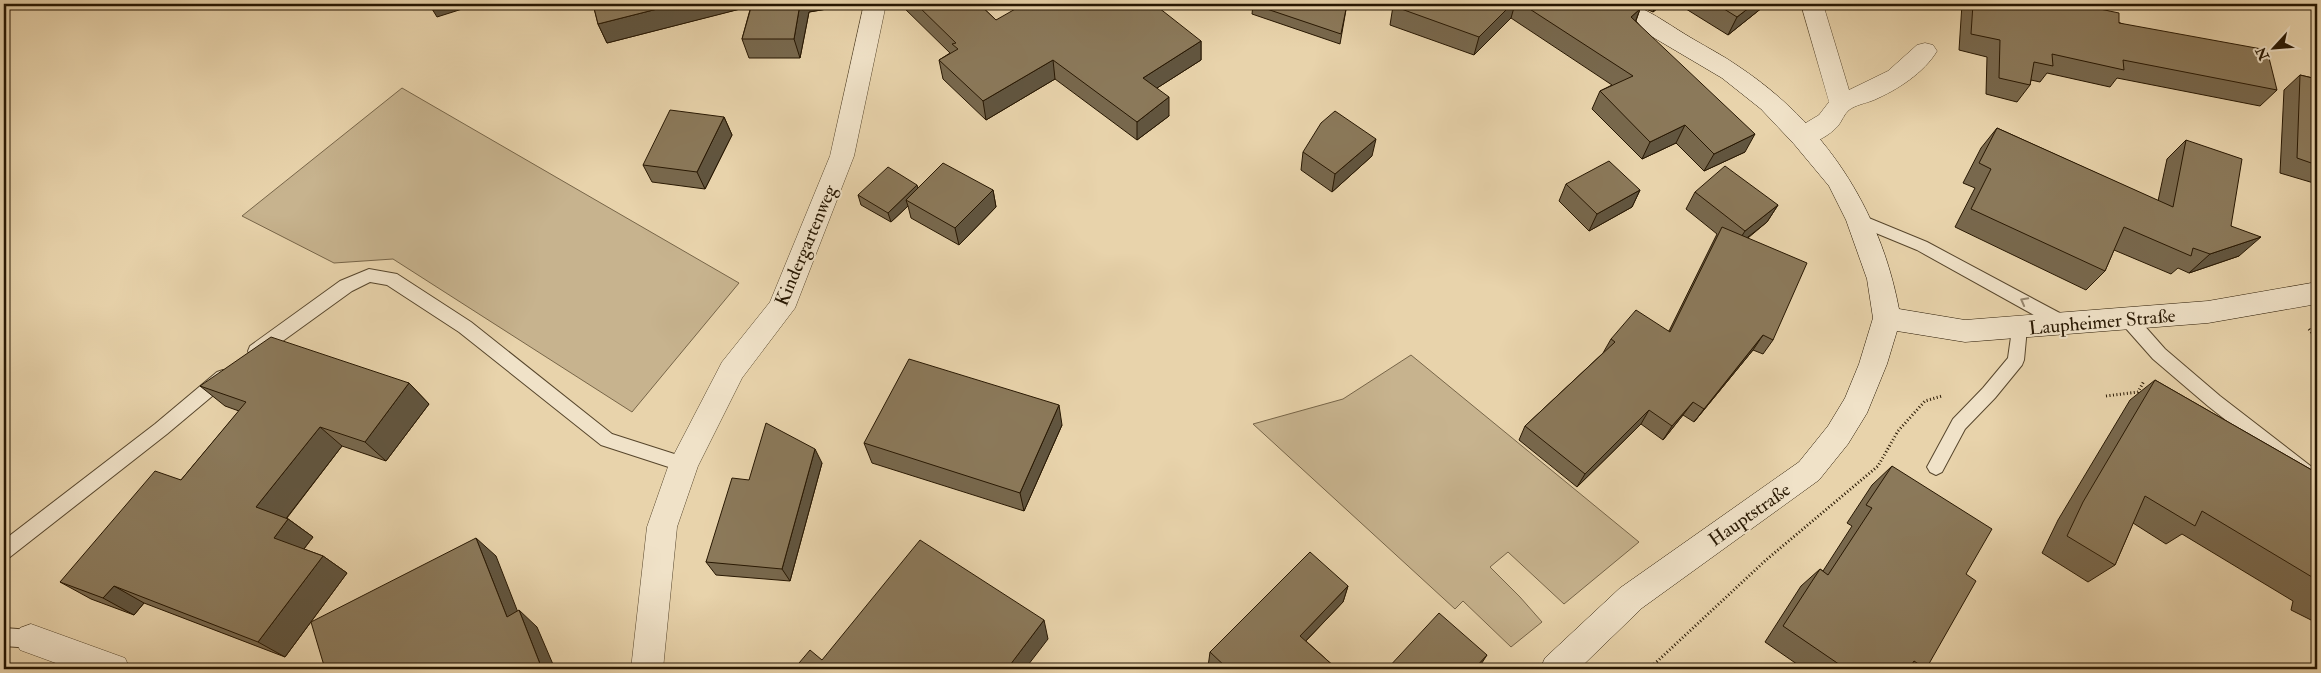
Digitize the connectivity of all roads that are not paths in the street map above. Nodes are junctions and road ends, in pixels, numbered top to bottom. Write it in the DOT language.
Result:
graph roads {
  1 [pos="875,4"];
  2 [pos="1615,4"];
  3 [pos="1812,4"];
  4 [pos="1925,51"];
  5 [pos="1841,103"];
  6 [pos="1803,137"];
  7 [pos="1859,220"];
  8 [pos="2317,293"];
  9 [pos="1887,318"];
  10 [pos="2128,319"];
  11 [pos="2067,325"];
  12 [pos="2019,328"];
  13 [pos="684,464"];
  14 [pos="1936,467"];
  15 [pos="2317,481"];
  16 [pos="4,552"];
  17 [pos="17,638"];
  18 [pos="114,669"];
  19 [pos="647,669"];
  20 [pos="1556,669"];
  1 -- 13 [label="street, Kindergartenweg"];
  2 -- 6 [label="street"];
  3 -- 5 [label="street"];
  4 -- 5 [label="street"];
  5 -- 6 [label="street"];
  6 -- 7 [label="street"];
  7 -- 9 [label="street"];
  11 -- 7 [label="lane, one-way"];
  8 -- 10 [label="street, Laupheimer Straße"];
  9 -- 12 [label="street, Laupheimer Straße"];
  9 -- 20 [label="street, Hauptstraße"];
  10 -- 11 [label="street, Laupheimer Straße"];
  10 -- 15 [label="lane"];
  11 -- 12 [label="street, Laupheimer Straße"];
  12 -- 14 [label="lane"];
  13 -- 16 [label="lane"];
  13 -- 19 [label="street, Kindergartenweg"];
  17 -- 18 [label="street"];
}
